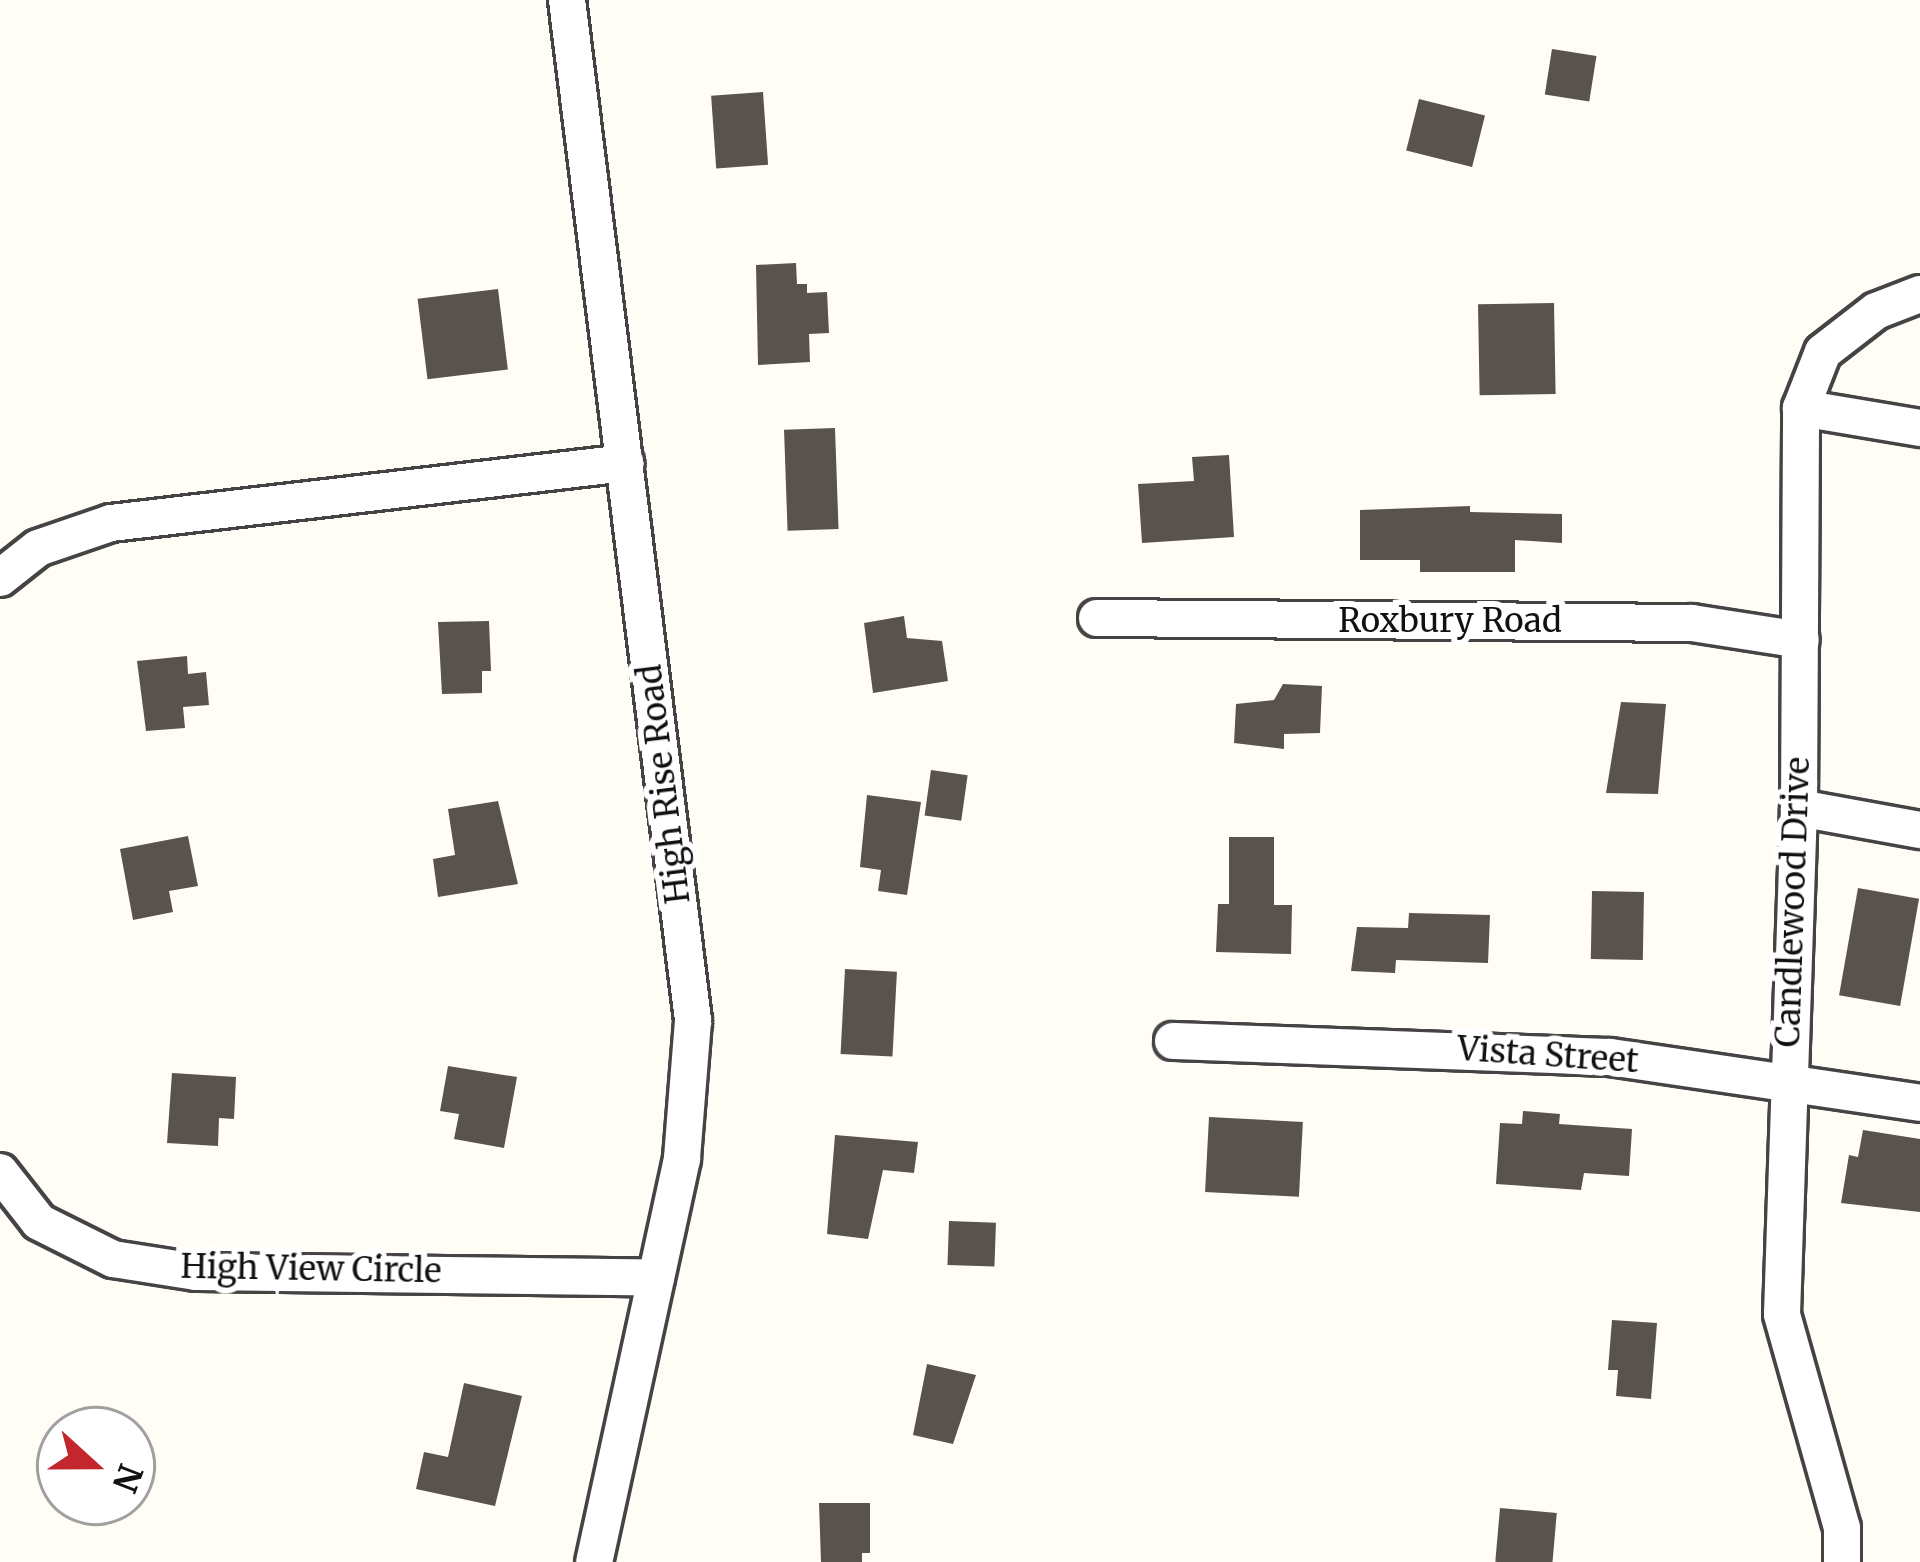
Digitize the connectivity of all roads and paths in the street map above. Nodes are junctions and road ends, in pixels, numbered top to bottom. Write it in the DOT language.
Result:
graph roads {
  1 [pos="567,0"];
  2 [pos="1920,294"];
  3 [pos="1801,408"];
  4 [pos="1920,428"];
  5 [pos="626,463"];
  6 [pos="0,578"];
  7 [pos="1097,618"];
  8 [pos="1801,640"];
  9 [pos="1799,808"];
  10 [pos="1920,830"];
  11 [pos="1173,1041"];
  12 [pos="1785,1079"];
  13 [pos="1920,1103"];
  14 [pos="0,1172"];
  15 [pos="656,1278"];
  16 [pos="593,1562"];
  17 [pos="1842,1562"];
  1 -- 5 [label="street, High Rise Road"];
  2 -- 3 [label="street, Candlewood Drive"];
  3 -- 4 [label="street"];
  3 -- 8 [label="street, Candlewood Drive"];
  5 -- 6 [label="street"];
  5 -- 15 [label="street, High Rise Road"];
  7 -- 8 [label="street, Roxbury Road"];
  8 -- 9 [label="street, Candlewood Drive"];
  9 -- 10 [label="street"];
  9 -- 12 [label="street, Candlewood Drive"];
  11 -- 12 [label="street, Vista Street"];
  12 -- 13 [label="street, Vista Street"];
  12 -- 17 [label="street, Candlewood Drive"];
  14 -- 15 [label="street, High View Circle"];
  15 -- 16 [label="street, High Rise Road"];
}
